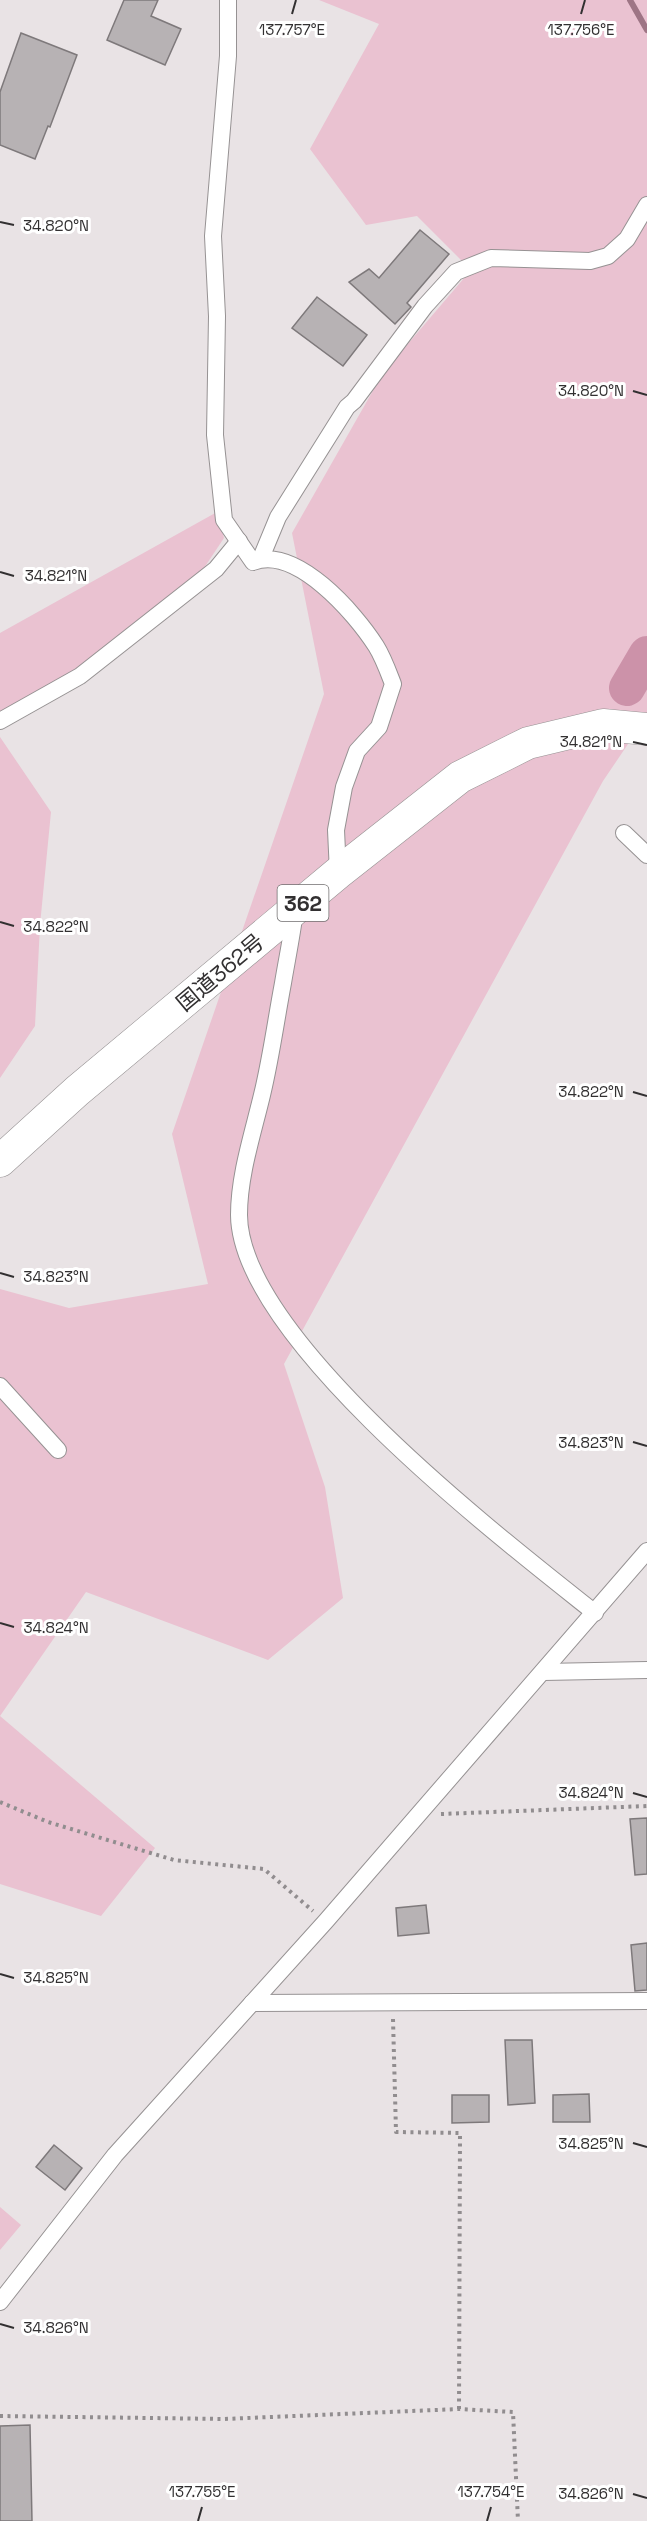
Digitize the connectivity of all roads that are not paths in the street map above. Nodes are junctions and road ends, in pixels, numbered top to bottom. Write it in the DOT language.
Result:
graph roads {
  1 [pos="228,0"];
  2 [pos="647,205"];
  3 [pos="239,541"];
  4 [pos="261,558"];
  5 [pos="0,721"];
  6 [pos="647,729"];
  7 [pos="624,833"];
  8 [pos="647,855"];
  9 [pos="338,873"];
  10 [pos="295,910"];
  11 [pos="0,1161"];
  12 [pos="0,1386"];
  13 [pos="57,1450"];
  14 [pos="647,1551"];
  15 [pos="595,1612"];
  16 [pos="647,1670"];
  17 [pos="543,1672"];
  18 [pos="647,2001"];
  19 [pos="252,2003"];
  20 [pos="0,2302"];
  1 -- 3 [label="street"];
  2 -- 4 [label="street"];
  3 -- 4 [label="street"];
  3 -- 5 [label="street"];
  4 -- 9 [label="street"];
  6 -- 9 [label="highway, 国道362号 / 362"];
  7 -- 8 [label="street"];
  9 -- 10 [label="highway, 国道362号 / 362"];
  10 -- 11 [label="highway, 国道362号 / 362"];
  10 -- 15 [label="street"];
  12 -- 13 [label="street"];
  14 -- 15 [label="street"];
  15 -- 17 [label="street"];
  16 -- 17 [label="street"];
  17 -- 19 [label="street"];
  18 -- 19 [label="street"];
  19 -- 20 [label="street"];
}
